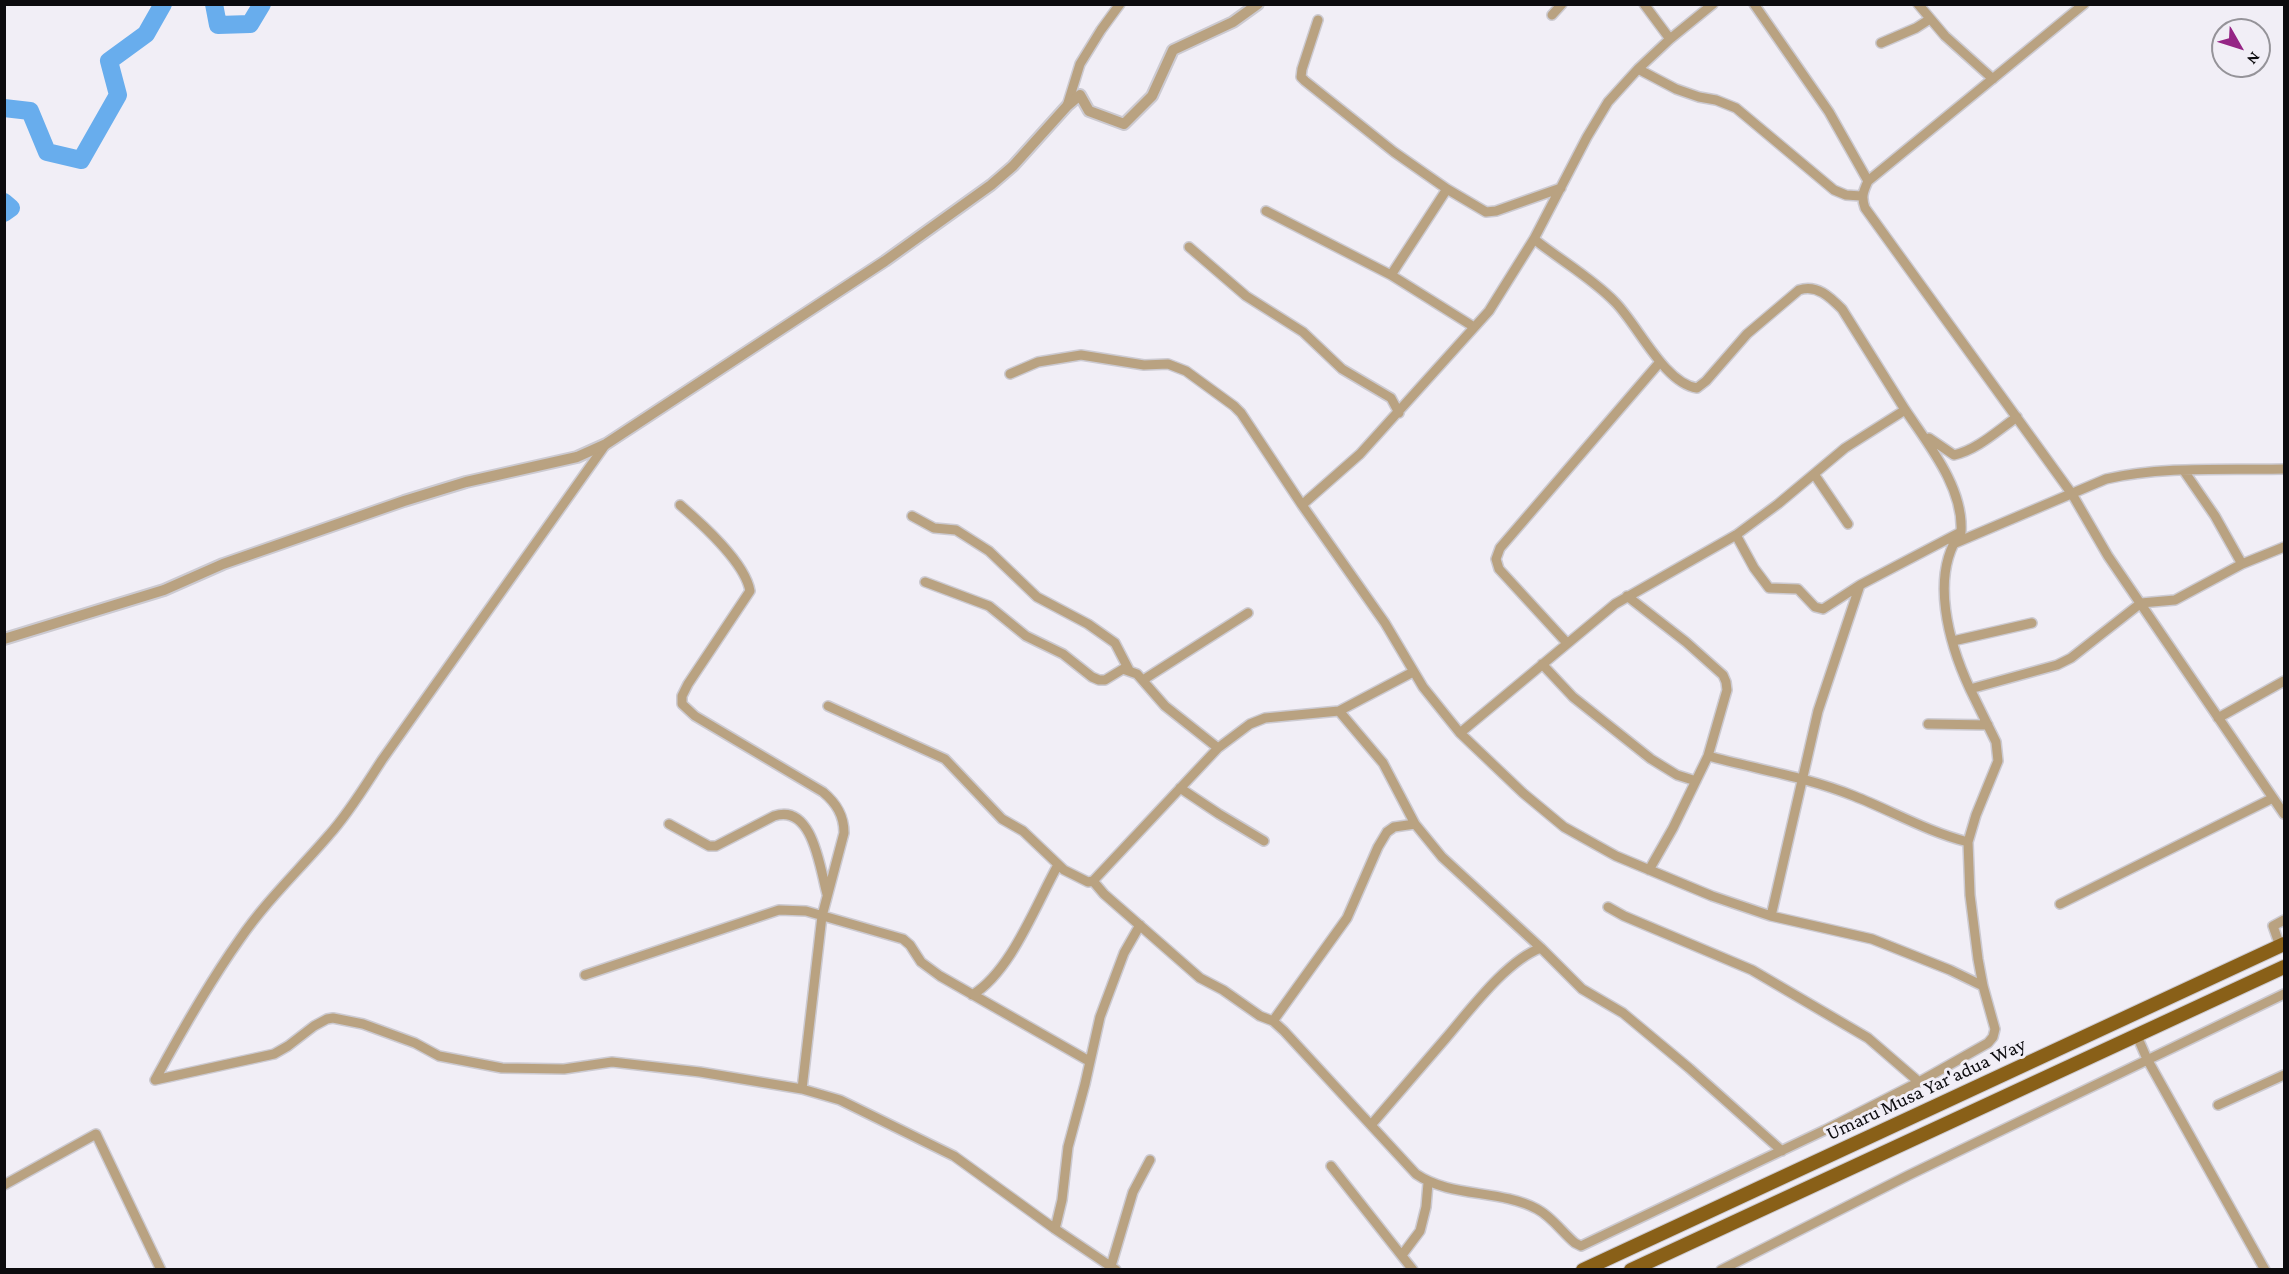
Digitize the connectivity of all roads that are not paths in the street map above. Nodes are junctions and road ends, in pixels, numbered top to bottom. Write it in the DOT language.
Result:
graph roads {
  1 [pos="1120,4"];
  2 [pos="1258,4"];
  3 [pos="1562,4"];
  4 [pos="1644,4"];
  5 [pos="1713,4"];
  6 [pos="1754,4"];
  7 [pos="1918,4"];
  8 [pos="2082,5"];
  9 [pos="1552,15"];
  10 [pos="1930,19"];
  11 [pos="1318,20"];
  12 [pos="1670,39"];
  13 [pos="1881,43"];
  14 [pos="1638,69"];
  15 [pos="1993,79"];
  16 [pos="1067,106"];
  17 [pos="1868,181"];
  18 [pos="1561,188"];
  19 [pos="1448,189"];
  20 [pos="1861,196"];
  21 [pos="1266,211"];
  22 [pos="1534,239"];
  23 [pos="1189,247"];
  24 [pos="1391,276"];
  25 [pos="1474,327"];
  26 [pos="1660,362"];
  27 [pos="1010,374"];
  28 [pos="1905,410"];
  29 [pos="1399,412"];
  30 [pos="2017,417"];
  31 [pos="1924,435"];
  32 [pos="606,444"];
  33 [pos="2284,469"];
  34 [pos="2184,471"];
  35 [pos="1814,474"];
  36 [pos="2072,494"];
  37 [pos="680,505"];
  38 [pos="1302,506"];
  39 [pos="912,516"];
  40 [pos="1848,524"];
  41 [pos="1961,532"];
  42 [pos="1736,536"];
  43 [pos="1952,545"];
  44 [pos="2284,547"];
  45 [pos="2242,564"];
  46 [pos="925,582"];
  47 [pos="1860,585"];
  48 [pos="1627,596"];
  49 [pos="2141,603"];
  50 [pos="1248,613"];
  51 [pos="2032,623"];
  52 [pos="4,639"];
  53 [pos="1953,641"];
  54 [pos="1567,642"];
  55 [pos="1542,664"];
  56 [pos="1129,670"];
  57 [pos="1413,672"];
  58 [pos="1143,680"];
  59 [pos="2284,681"];
  60 [pos="1970,689"];
  61 [pos="828,706"];
  62 [pos="1339,711"];
  63 [pos="2218,718"];
  64 [pos="1928,724"];
  65 [pos="1988,725"];
  66 [pos="1460,733"];
  67 [pos="1218,748"];
  68 [pos="1708,756"];
  69 [pos="1803,780"];
  70 [pos="1696,781"];
  71 [pos="1180,788"];
  72 [pos="2273,798"];
  73 [pos="2284,814"];
  74 [pos="669,824"];
  75 [pos="1415,824"];
  76 [pos="1264,841"];
  77 [pos="1968,842"];
  78 [pos="1058,865"];
  79 [pos="1649,870"];
  80 [pos="1093,881"];
  81 [pos="828,896"];
  82 [pos="2060,904"];
  83 [pos="1608,907"];
  84 [pos="822,916"];
  85 [pos="1771,916"];
  86 [pos="2284,920"];
  87 [pos="1140,925"];
  88 [pos="2282,945"];
  89 [pos="1541,948"];
  90 [pos="2284,967"];
  91 [pos="585,975"];
  92 [pos="1983,986"];
  93 [pos="2284,994"];
  94 [pos="972,995"];
  95 [pos="1274,1021"];
  96 [pos="2137,1036"];
  97 [pos="2147,1059"];
  98 [pos="1089,1061"];
  99 [pos="2284,1075"];
  100 [pos="1919,1082"];
  101 [pos="802,1089"];
  102 [pos="2218,1105"];
  103 [pos="1371,1125"];
  104 [pos="1782,1151"];
  105 [pos="1150,1160"];
  106 [pos="1331,1166"];
  107 [pos="1428,1183"];
  108 [pos="4,1185"];
  109 [pos="1055,1229"];
  110 [pos="1402,1255"];
  111 [pos="1113,1268"];
  112 [pos="160,1269"];
  113 [pos="1413,1269"];
  114 [pos="1583,1269"];
  115 [pos="1631,1269"];
  116 [pos="1721,1269"];
  117 [pos="2265,1269"];
  1 -- 16 [label="street"];
  2 -- 16 [label="street"];
  3 -- 9 [label="street"];
  4 -- 12 [label="street"];
  5 -- 12 [label="street"];
  6 -- 17 [label="street"];
  7 -- 10 [label="street"];
  8 -- 15 [label="street"];
  10 -- 13 [label="street"];
  10 -- 15 [label="street"];
  11 -- 19 [label="street"];
  12 -- 14 [label="street"];
  14 -- 18 [label="street"];
  14 -- 20 [label="street"];
  15 -- 17 [label="street"];
  16 -- 32 [label="street"];
  17 -- 20 [label="street"];
  18 -- 19 [label="street"];
  18 -- 22 [label="street"];
  19 -- 24 [label="street"];
  20 -- 30 [label="street"];
  21 -- 24 [label="street"];
  22 -- 25 [label="street"];
  22 -- 26 [label="street"];
  23 -- 29 [label="street"];
  24 -- 25 [label="street"];
  25 -- 29 [label="street"];
  26 -- 28 [label="street"];
  26 -- 54 [label="street"];
  27 -- 38 [label="street"];
  28 -- 31 [label="street"];
  28 -- 35 [label="street"];
  29 -- 38 [label="street"];
  30 -- 31 [label="street"];
  30 -- 36 [label="street"];
  31 -- 41 [label="street"];
  32 -- 52 [label="street"];
  32 -- 101 [label="street"];
  33 -- 34 [label="street"];
  34 -- 36 [label="street"];
  34 -- 45 [label="street"];
  35 -- 40 [label="street"];
  35 -- 42 [label="street"];
  36 -- 43 [label="street"];
  36 -- 49 [label="street"];
  37 -- 81 [label="street"];
  38 -- 57 [label="street"];
  39 -- 56 [label="street"];
  41 -- 43 [label="street"];
  41 -- 47 [label="street"];
  42 -- 47 [label="street"];
  42 -- 48 [label="street"];
  43 -- 53 [label="street"];
  44 -- 45 [label="street"];
  45 -- 49 [label="street"];
  46 -- 56 [label="street"];
  47 -- 69 [label="street"];
  48 -- 54 [label="street"];
  48 -- 68 [label="street"];
  49 -- 60 [label="street"];
  49 -- 63 [label="street"];
  50 -- 58 [label="street"];
  51 -- 53 [label="street"];
  53 -- 60 [label="street"];
  54 -- 55 [label="street"];
  55 -- 66 [label="street"];
  55 -- 70 [label="street"];
  56 -- 58 [label="street"];
  57 -- 62 [label="street"];
  57 -- 66 [label="street"];
  58 -- 67 [label="street"];
  59 -- 63 [label="street"];
  60 -- 65 [label="street"];
  61 -- 78 [label="street"];
  62 -- 67 [label="street"];
  62 -- 75 [label="street"];
  63 -- 72 [label="street"];
  64 -- 65 [label="street"];
  65 -- 77 [label="street"];
  66 -- 79 [label="street"];
  67 -- 71 [label="street"];
  68 -- 69 [label="street"];
  68 -- 70 [label="street"];
  69 -- 77 [label="street"];
  69 -- 85 [label="street"];
  70 -- 79 [label="street"];
  71 -- 76 [label="street"];
  71 -- 80 [label="street"];
  72 -- 73 [label="street"];
  72 -- 82 [label="street"];
  74 -- 81 [label="street"];
  75 -- 89 [label="street"];
  75 -- 95 [label="street"];
  77 -- 92 [label="street"];
  78 -- 80 [label="street"];
  78 -- 94 [label="street"];
  79 -- 85 [label="street"];
  80 -- 87 [label="street"];
  81 -- 84 [label="street"];
  83 -- 100 [label="street"];
  84 -- 91 [label="street"];
  84 -- 94 [label="street"];
  84 -- 101 [label="street"];
  85 -- 92 [label="street"];
  86 -- 88 [label="street"];
  87 -- 95 [label="street"];
  87 -- 98 [label="street"];
  88 -- 114 [label="main road, Umaru Musa Yar'adua Way"];
  89 -- 103 [label="street"];
  89 -- 104 [label="street"];
  90 -- 96 [label="main road, Umaru Musa Yar'adua Way"];
  92 -- 100 [label="street"];
  93 -- 97 [label="street"];
  94 -- 98 [label="street"];
  95 -- 103 [label="street"];
  96 -- 97 [label="street"];
  96 -- 115 [label="main road, Umaru Musa Yar'adua Way"];
  97 -- 116 [label="street"];
  97 -- 117 [label="street"];
  98 -- 109 [label="street"];
  99 -- 102 [label="street"];
  100 -- 104 [label="street"];
  101 -- 109 [label="street"];
  103 -- 107 [label="street"];
  104 -- 107 [label="street"];
  105 -- 111 [label="street"];
  106 -- 110 [label="street"];
  107 -- 110 [label="street"];
  108 -- 112 [label="street"];
  109 -- 111 [label="street"];
  110 -- 113 [label="street"];
}
